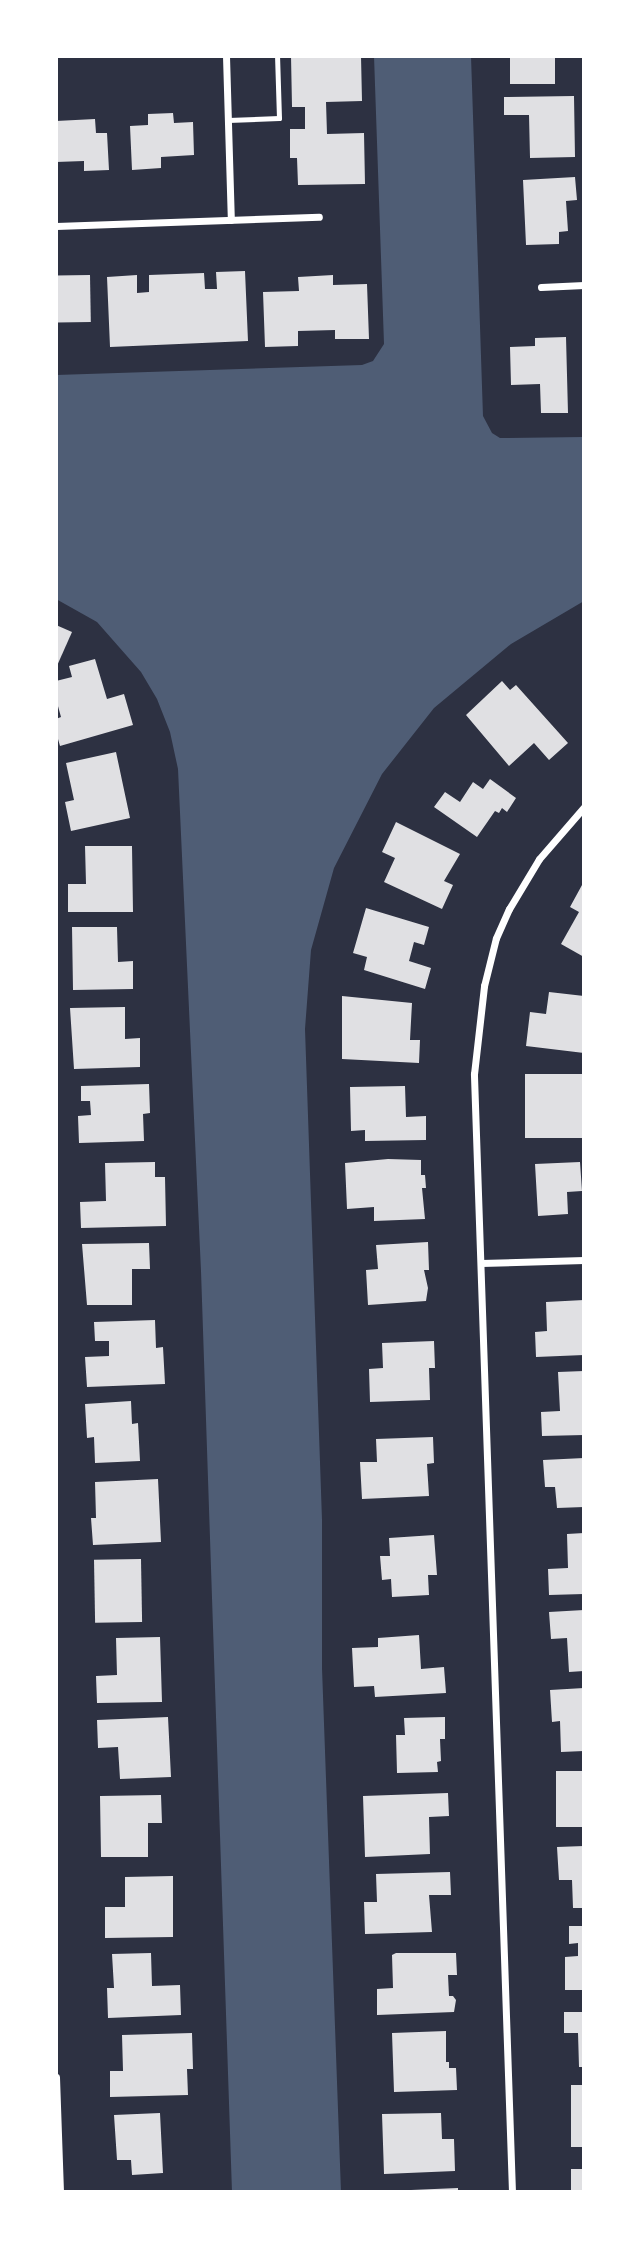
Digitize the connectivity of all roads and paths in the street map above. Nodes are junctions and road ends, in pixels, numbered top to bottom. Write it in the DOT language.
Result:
graph roads {
  1 [pos="226,56"];
  2 [pos="277,56"];
  3 [pos="228,120"];
  4 [pos="319,217"];
  5 [pos="231,220"];
  6 [pos="56,226"];
  7 [pos="584,285"];
  8 [pos="541,287"];
  9 [pos="584,807"];
  10 [pos="584,1260"];
  11 [pos="481,1263"];
  12 [pos="56,2077"];
  13 [pos="60,2192"];
  14 [pos="512,2192"];
  1 -- 3 [label="street"];
  2 -- 3 [label="lane"];
  3 -- 5 [label="street"];
  4 -- 5 [label="street"];
  5 -- 6 [label="street"];
  7 -- 8 [label="street"];
  9 -- 11 [label="street"];
  10 -- 11 [label="street"];
  11 -- 14 [label="street"];
  12 -- 13 [label="street"];
}
